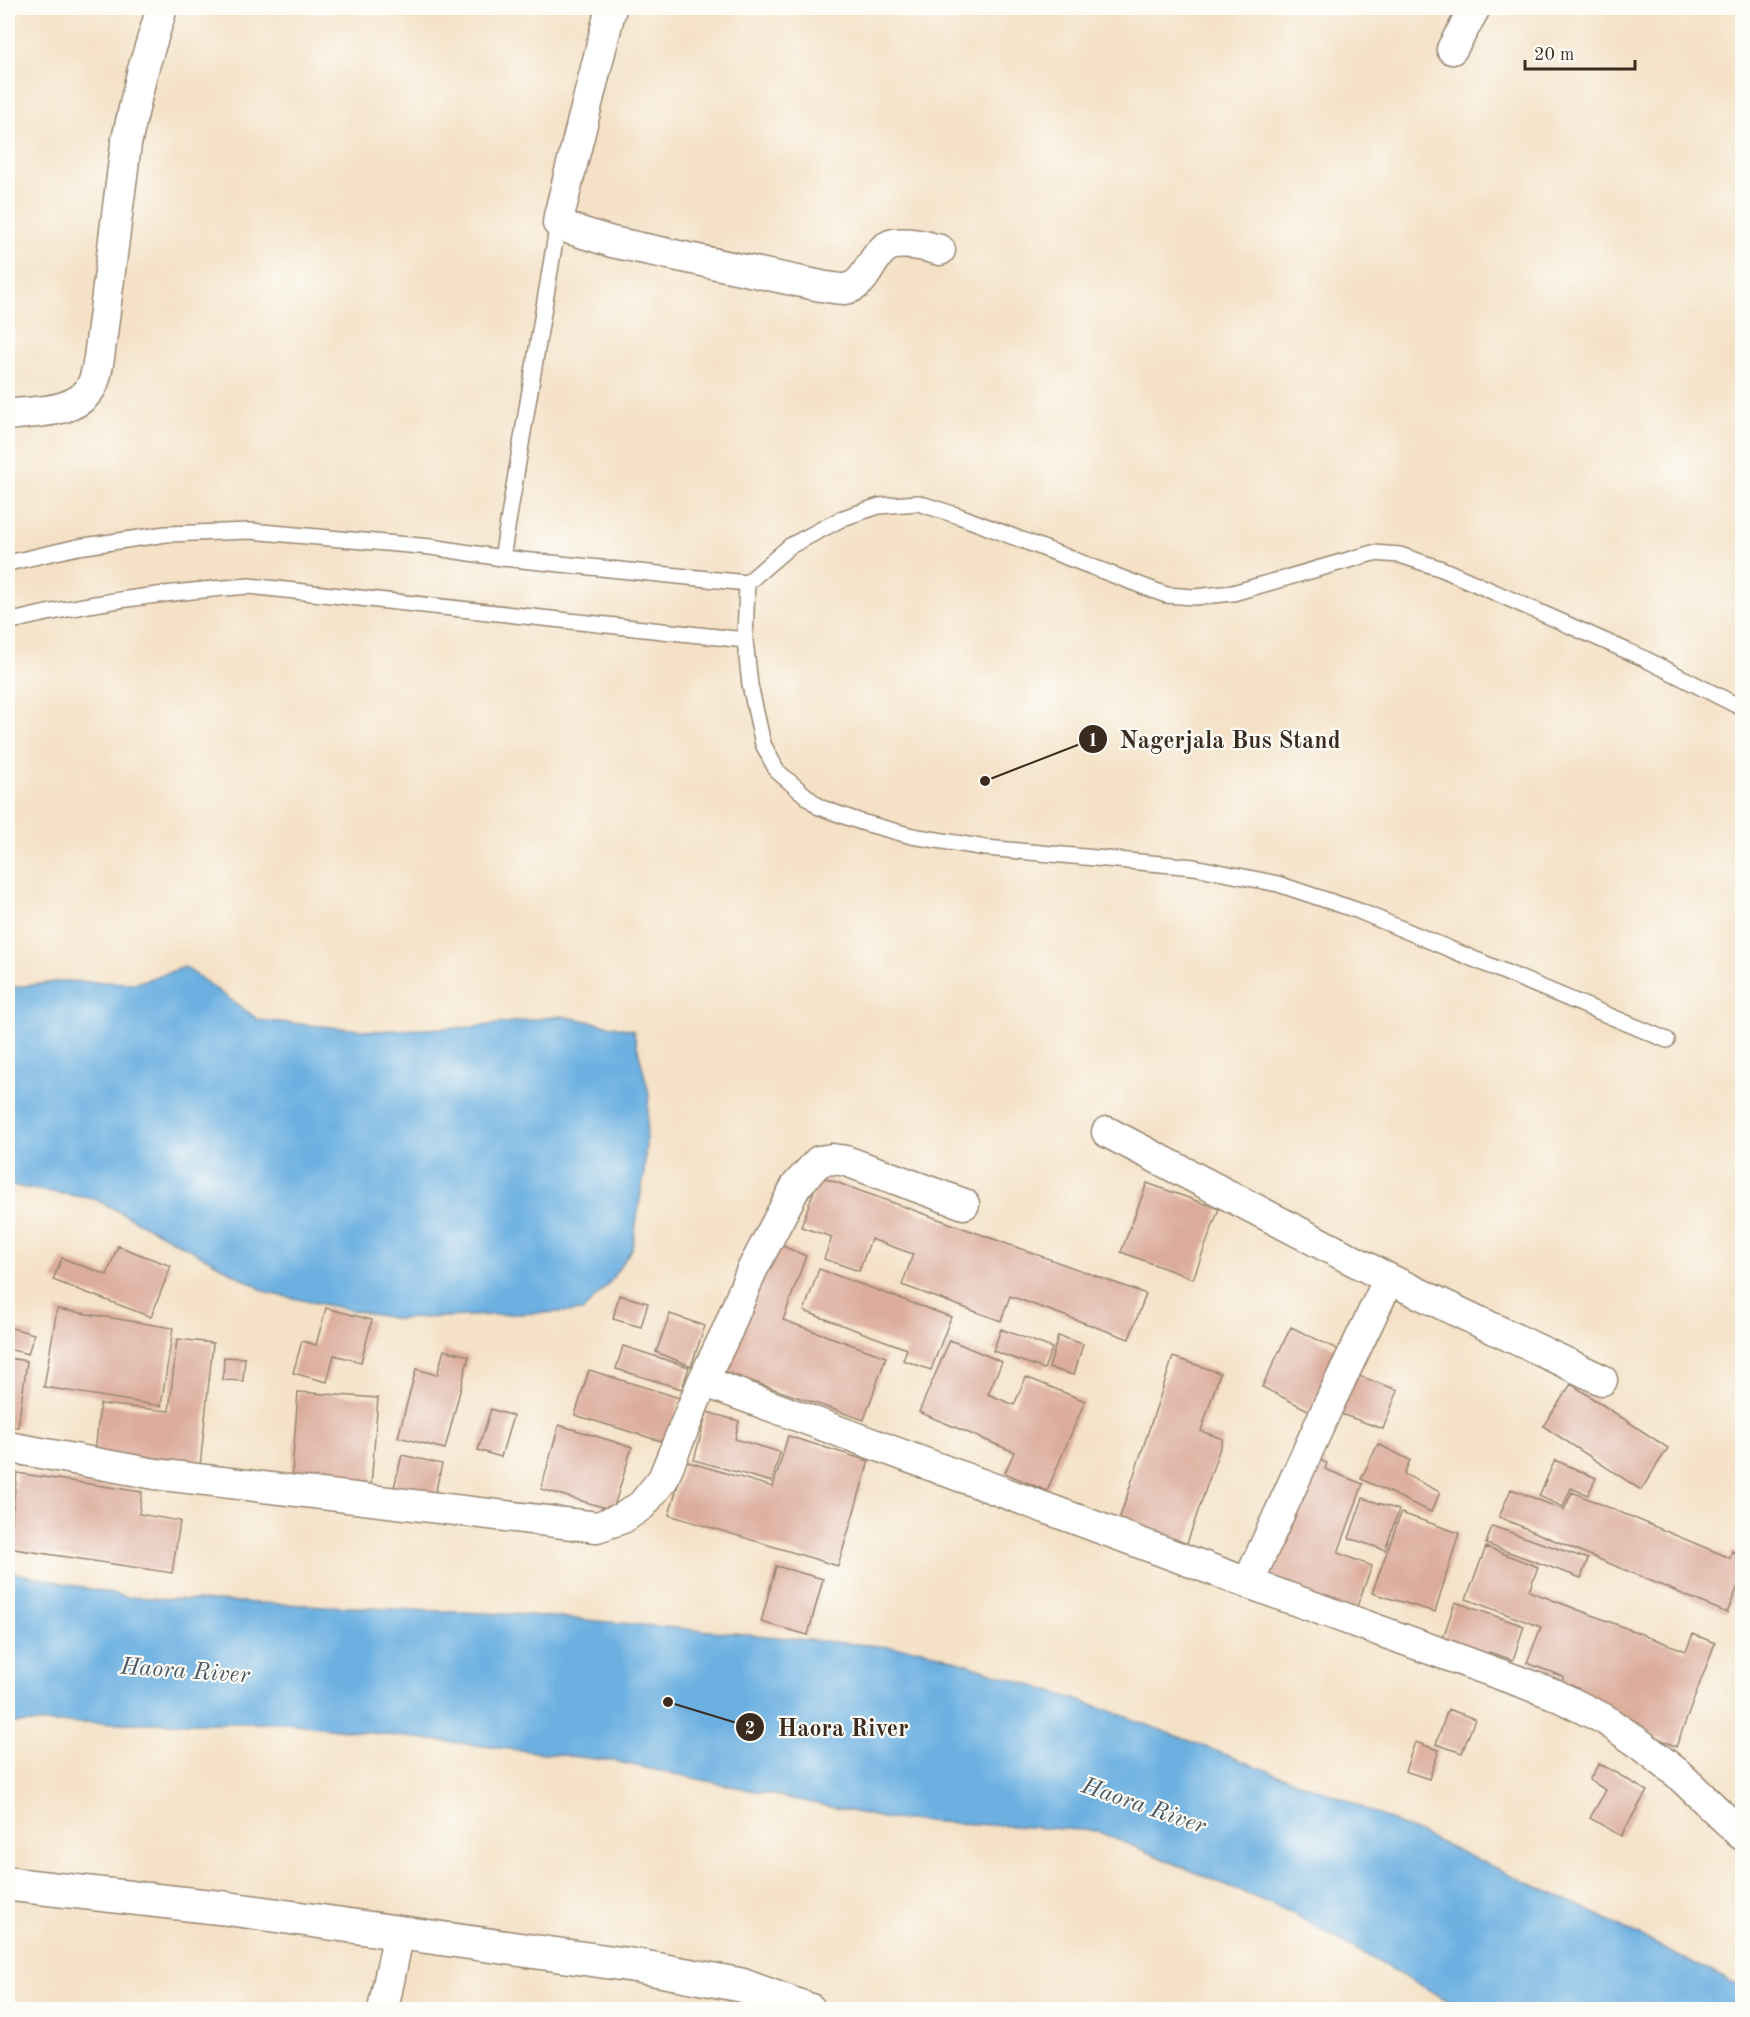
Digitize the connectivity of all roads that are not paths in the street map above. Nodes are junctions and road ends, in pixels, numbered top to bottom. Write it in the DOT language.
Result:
graph roads {
  1 [pos="162,8"];
  2 [pos="611,8"];
  3 [pos="1475,8"];
  4 [pos="1452,48"];
  5 [pos="558,223"];
  6 [pos="940,250"];
  7 [pos="8,415"];
  8 [pos="501,558"];
  9 [pos="8,563"];
  10 [pos="747,583"];
  11 [pos="8,622"];
  12 [pos="745,640"];
  13 [pos="1743,708"];
  14 [pos="1667,1040"];
  15 [pos="1107,1132"];
  16 [pos="964,1204"];
  17 [pos="1389,1279"];
  18 [pos="1602,1380"];
  19 [pos="703,1382"];
  20 [pos="8,1447"];
  21 [pos="1248,1583"];
  22 [pos="1743,1835"];
  23 [pos="8,1884"];
  24 [pos="399,1932"];
  25 [pos="383,2010"];
  26 [pos="809,2010"];
  1 -- 7 [label="street"];
  2 -- 5 [label="street"];
  3 -- 4 [label="street"];
  5 -- 6 [label="street"];
  5 -- 8 [label="lane"];
  8 -- 9 [label="lane"];
  8 -- 10 [label="lane"];
  10 -- 12 [label="lane"];
  10 -- 13 [label="lane"];
  11 -- 12 [label="lane"];
  12 -- 14 [label="lane"];
  15 -- 17 [label="street"];
  16 -- 19 [label="street"];
  17 -- 18 [label="street"];
  17 -- 21 [label="street"];
  19 -- 20 [label="street"];
  19 -- 21 [label="street"];
  21 -- 22 [label="street"];
  23 -- 24 [label="street"];
  24 -- 25 [label="street"];
  24 -- 26 [label="street"];
}
